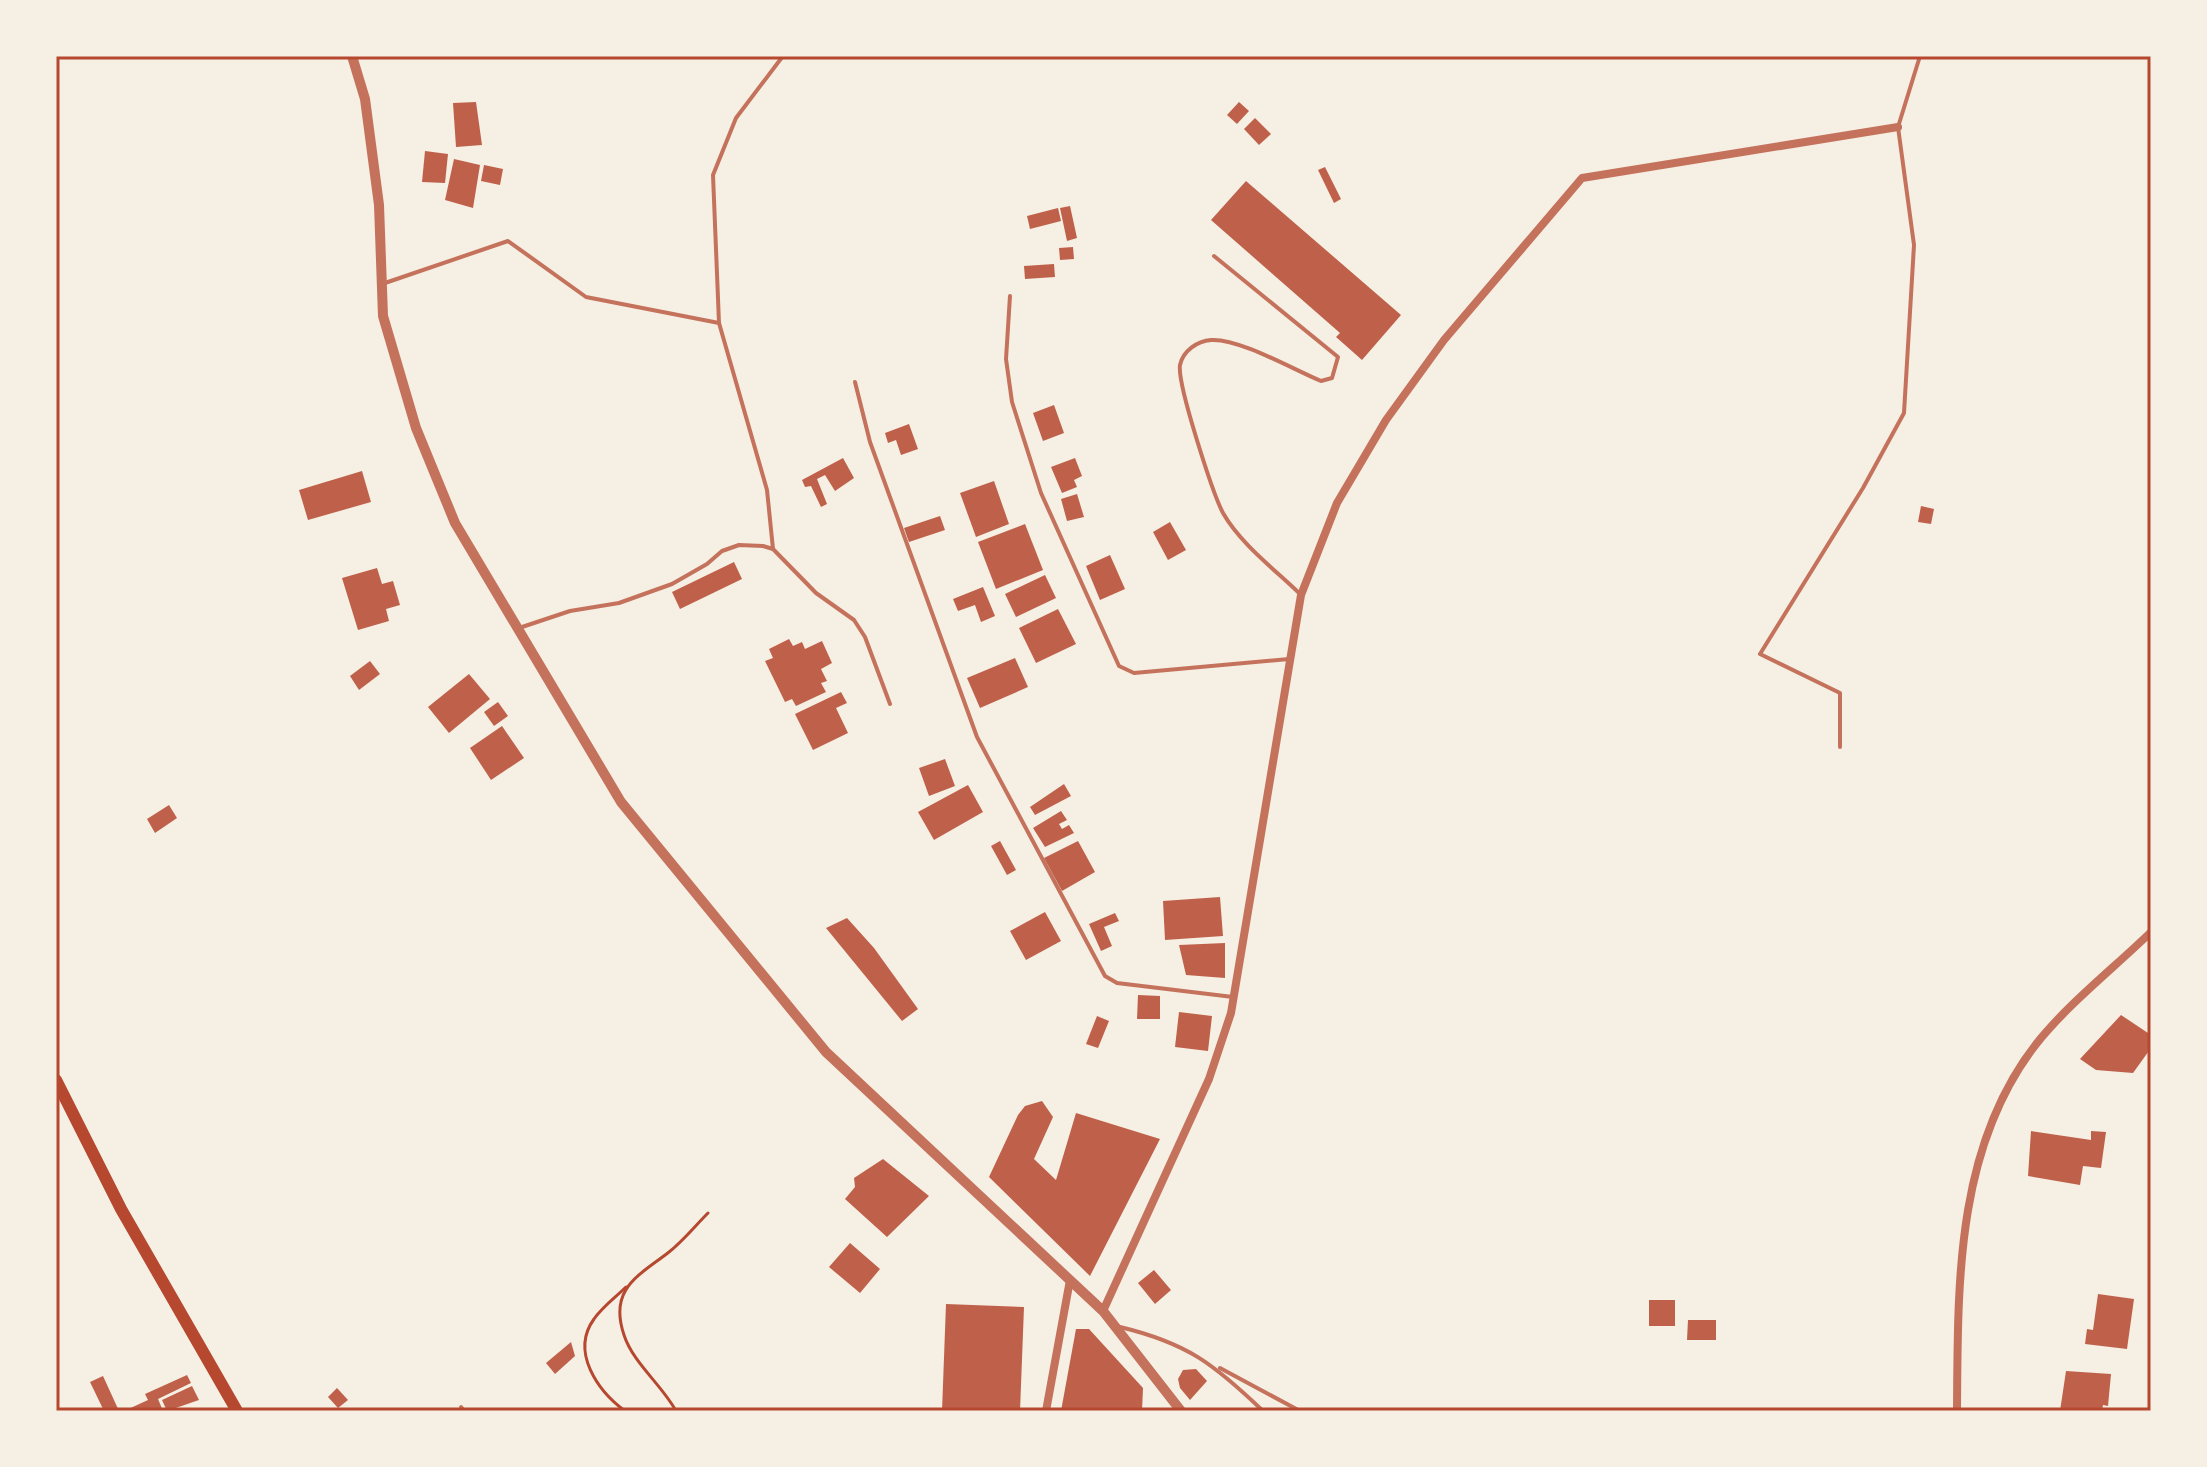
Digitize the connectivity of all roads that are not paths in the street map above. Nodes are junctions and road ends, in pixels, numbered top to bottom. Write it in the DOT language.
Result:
graph roads {
  1 [pos="352,56"];
  2 [pos="783,56"];
  3 [pos="1920,56"];
  4 [pos="1898,127"];
  5 [pos="1214,256"];
  6 [pos="382,284"];
  7 [pos="1010,296"];
  8 [pos="719,323"];
  9 [pos="855,382"];
  10 [pos="773,549"];
  11 [pos="1301,595"];
  12 [pos="517,629"];
  13 [pos="1289,659"];
  14 [pos="890,704"];
  15 [pos="1840,747"];
  16 [pos="2151,932"];
  17 [pos="1233,997"];
  18 [pos="56,1080"];
  19 [pos="1070,1280"];
  20 [pos="1103,1311"];
  21 [pos="1114,1326"];
  22 [pos="1215,1365"];
  23 [pos="237,1411"];
  24 [pos="1046,1411"];
  25 [pos="1181,1411"];
  26 [pos="1263,1411"];
  27 [pos="1300,1411"];
  28 [pos="1957,1411"];
  1 -- 6 [label="street"];
  2 -- 8 [label="lane"];
  3 -- 4 [label="lane"];
  4 -- 11 [label="street"];
  4 -- 15 [label="lane"];
  5 -- 11 [label="lane"];
  6 -- 8 [label="lane"];
  6 -- 12 [label="street"];
  7 -- 13 [label="lane"];
  8 -- 10 [label="lane"];
  9 -- 17 [label="lane"];
  10 -- 12 [label="lane"];
  10 -- 14 [label="lane"];
  11 -- 13 [label="street"];
  12 -- 19 [label="street"];
  13 -- 17 [label="street"];
  16 -- 28 [label="street"];
  17 -- 20 [label="street"];
  18 -- 23 [label="main road"];
  19 -- 20 [label="street"];
  19 -- 24 [label="street"];
  20 -- 21 [label="street"];
  21 -- 22 [label="lane"];
  21 -- 25 [label="street"];
  22 -- 26 [label="lane"];
  22 -- 27 [label="lane"];
}
